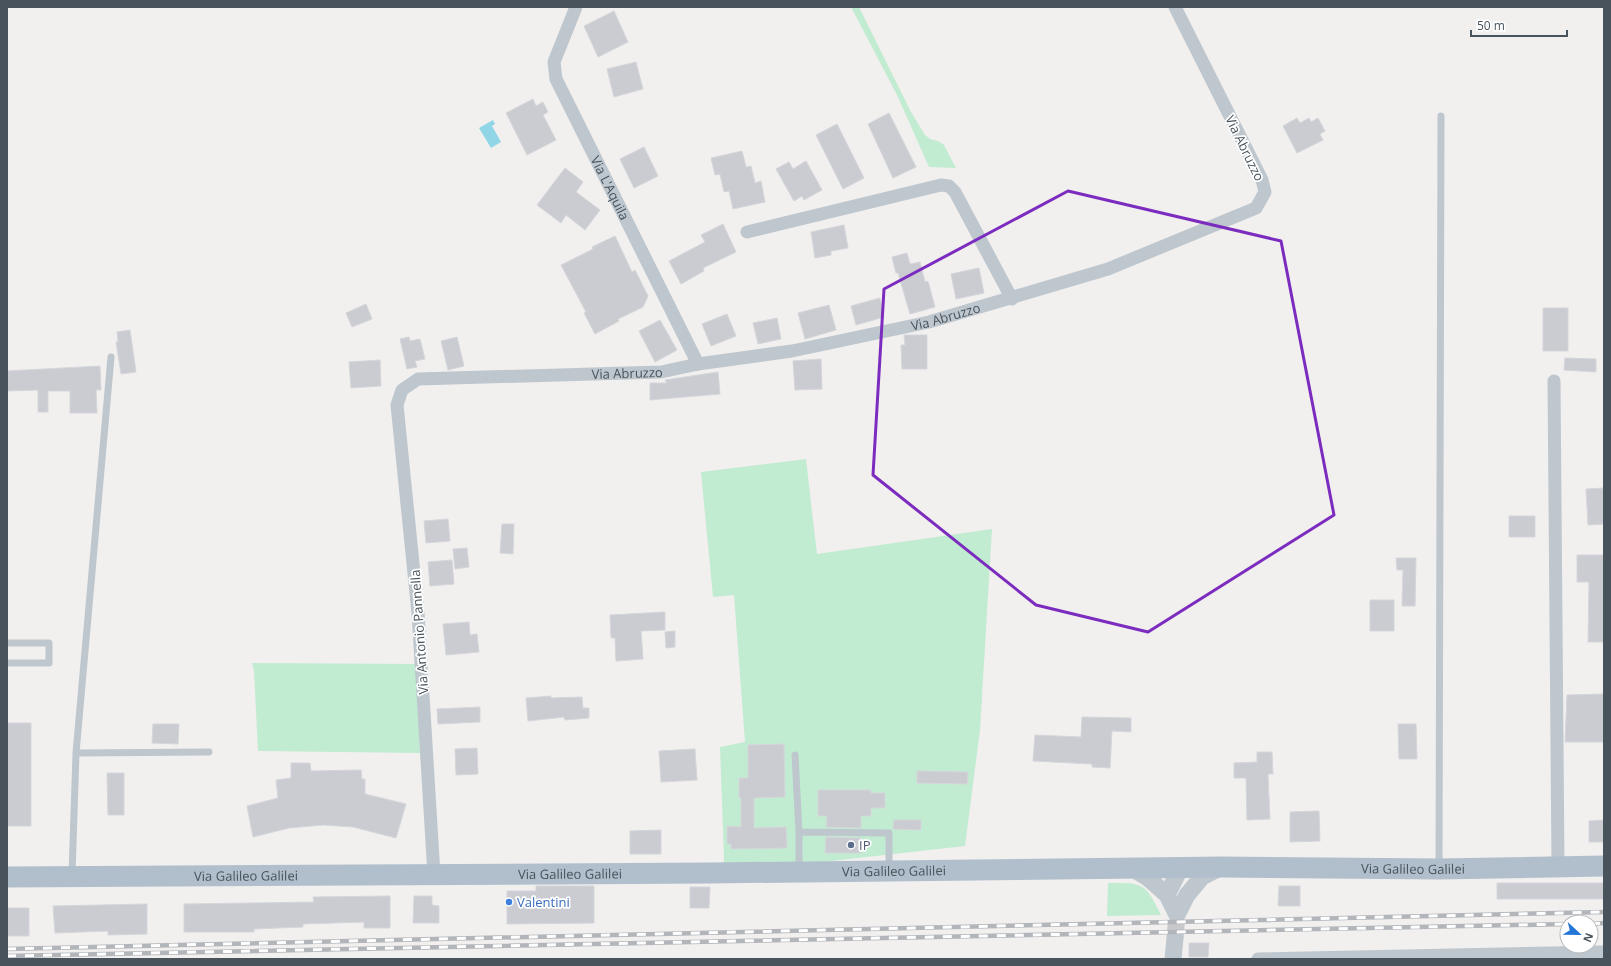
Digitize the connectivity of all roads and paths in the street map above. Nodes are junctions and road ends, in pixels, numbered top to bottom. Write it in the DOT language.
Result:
graph roads {
  1 [pos="576,7"];
  2 [pos="1175,7"];
  3 [pos="1441,116"];
  4 [pos="747,232"];
  5 [pos="1012,299"];
  6 [pos="111,357"];
  7 [pos="698,364"];
  8 [pos="1554,381"];
  9 [pos="402,390"];
  10 [pos="7,643"];
  11 [pos="7,663"];
  12 [pos="210,752"];
  13 [pos="76,753"];
  14 [pos="795,755"];
  15 [pos="799,832"];
  16 [pos="1558,866"];
  17 [pos="1604,866"];
  18 [pos="1222,867"];
  19 [pos="1133,869"];
  20 [pos="1180,869"];
  21 [pos="1439,869"];
  22 [pos="889,871"];
  23 [pos="799,872"];
  24 [pos="434,875"];
  25 [pos="7,877"];
  26 [pos="72,877"];
  27 [pos="1167,895"];
  28 [pos="1186,895"];
  29 [pos="1175,938"];
  30 [pos="1604,952"];
  31 [pos="1555,956"];
  32 [pos="1306,958"];
  33 [pos="1173,959"];
  34 [pos="1258,959"];
  1 -- 7 [label="street, Via L'Aquila"];
  2 -- 5 [label="street, Via Abruzzo"];
  3 -- 21 [label="lane"];
  4 -- 5 [label="street"];
  5 -- 7 [label="street, Via Abruzzo"];
  6 -- 13 [label="lane"];
  7 -- 9 [label="street, Via Abruzzo"];
  8 -- 16 [label="street"];
  9 -- 24 [label="street, Via Antonio Pannella"];
  10 -- 11 [label="lane"];
  12 -- 13 [label="lane"];
  13 -- 26 [label="lane"];
  14 -- 15 [label="lane"];
  15 -- 22 [label="lane"];
  15 -- 23 [label="lane"];
  16 -- 17 [label="main road, Via Galileo Galilei"];
  16 -- 21 [label="main road, Via Galileo Galilei"];
  18 -- 20 [label="main road, Via Galileo Galilei"];
  18 -- 21 [label="main road, Via Galileo Galilei"];
  18 -- 28 [label="street"];
  19 -- 20 [label="main road, Via Galileo Galilei"];
  19 -- 22 [label="main road, Via Galileo Galilei"];
  19 -- 27 [label="street"];
  20 -- 27 [label="street"];
  20 -- 28 [label="street"];
  22 -- 23 [label="main road, Via Galileo Galilei"];
  23 -- 24 [label="main road, Via Galileo Galilei"];
  24 -- 26 [label="main road, Via Galileo Galilei"];
  25 -- 26 [label="main road, Via Galileo Galilei"];
  27 -- 28 [label="street"];
  29 -- 33 [label="street"];
  30 -- 31 [label="street"];
  31 -- 32 [label="street"];
  32 -- 34 [label="street"];
}
